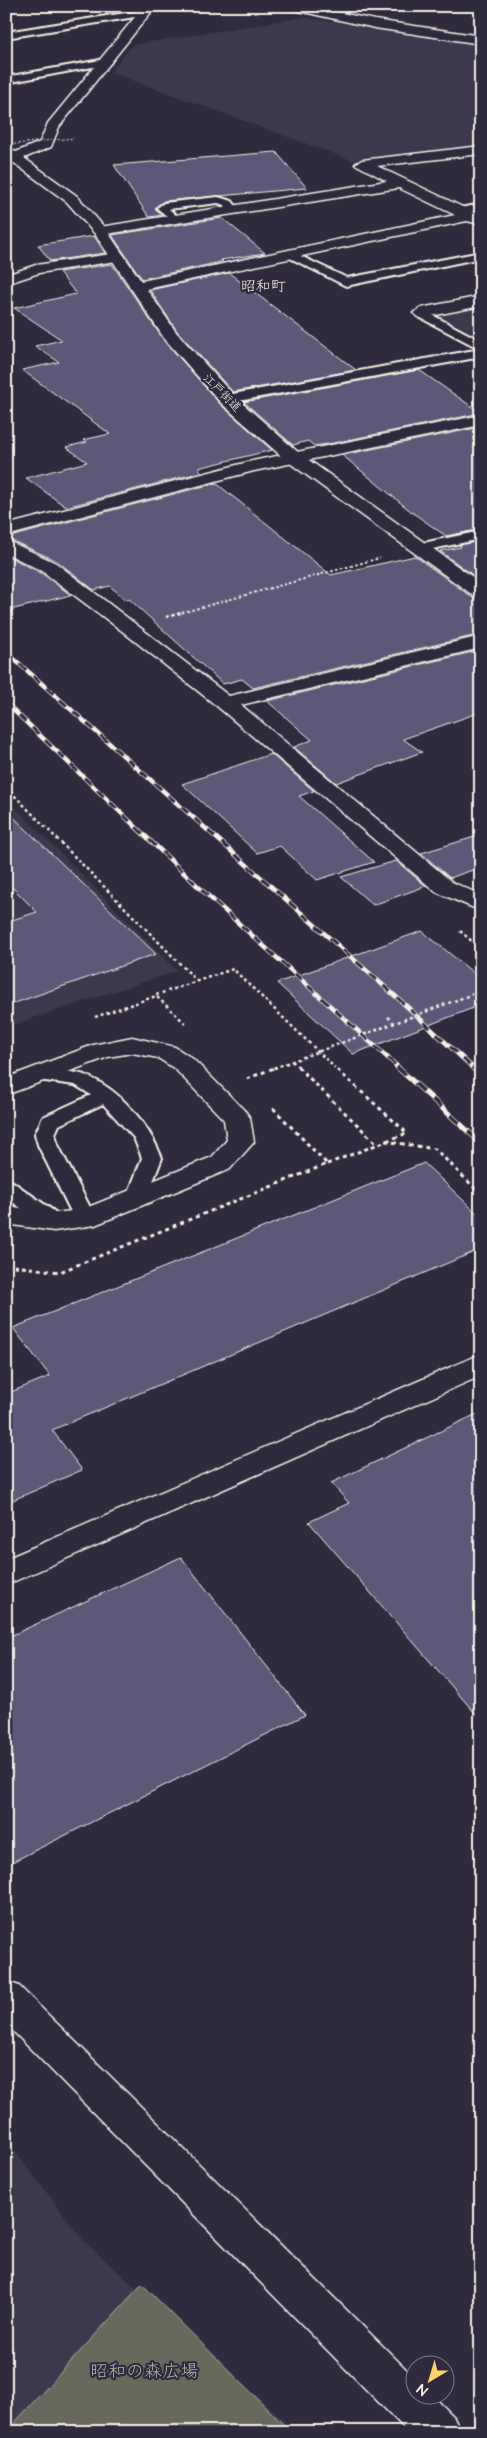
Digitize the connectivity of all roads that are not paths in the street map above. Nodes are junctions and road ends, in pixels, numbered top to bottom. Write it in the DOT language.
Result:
graph roads {
  1 [pos="290,6"];
  2 [pos="147,10"];
  3 [pos="6,35"];
  4 [pos="481,40"];
  5 [pos="106,62"];
  6 [pos="6,80"];
  7 [pos="481,150"];
  8 [pos="9,151"];
  9 [pos="402,183"];
  10 [pos="473,214"];
  11 [pos="100,231"];
  12 [pos="290,254"];
  13 [pos="481,255"];
  14 [pos="118,258"];
  15 [pos="6,280"];
  16 [pos="137,286"];
  17 [pos="481,301"];
  18 [pos="421,313"];
  19 [pos="481,346"];
  20 [pos="481,353"];
  21 [pos="227,399"];
  22 [pos="481,420"];
  23 [pos="293,458"];
  24 [pos="6,531"];
  25 [pos="481,535"];
  26 [pos="6,546"];
  27 [pos="418,548"];
  28 [pos="481,592"];
  29 [pos="481,642"];
  30 [pos="225,703"];
  31 [pos="472,901"];
  32 [pos="37,1074"];
  33 [pos="6,1087"];
  34 [pos="106,1095"];
  35 [pos="6,1187"];
  36 [pos="138,1197"];
  37 [pos="6,1215"];
  38 [pos="85,1219"];
  39 [pos="54,1222"];
  40 [pos="481,1364"];
  41 [pos="6,1573"];
  42 [pos="6,1998"];
  43 [pos="439,2432"];
  1 -- 4 [label="street"];
  2 -- 3 [label="lane"];
  2 -- 5 [label="street"];
  5 -- 6 [label="lane"];
  5 -- 8 [label="street"];
  7 -- 9 [label="street"];
  8 -- 11 [label="street, 江戸街道"];
  9 -- 10 [label="street"];
  9 -- 11 [label="street"];
  10 -- 12 [label="street"];
  11 -- 14 [label="street, 江戸街道"];
  12 -- 13 [label="lane"];
  12 -- 16 [label="street"];
  14 -- 15 [label="street"];
  14 -- 16 [label="street, 江戸街道"];
  16 -- 21 [label="street, 江戸街道"];
  17 -- 18 [label="street"];
  18 -- 19 [label="lane"];
  20 -- 21 [label="lane"];
  21 -- 23 [label="street, 江戸街道"];
  22 -- 23 [label="street"];
  23 -- 24 [label="street"];
  23 -- 27 [label="street, 江戸街道"];
  25 -- 27 [label="lane"];
  26 -- 30 [label="street"];
  27 -- 28 [label="street, 江戸街道"];
  29 -- 30 [label="street"];
  30 -- 31 [label="street"];
  32 -- 33 [label="street"];
  32 -- 34 [label="lane"];
  32 -- 36 [label="street"];
  34 -- 36 [label="lane"];
  34 -- 38 [label="lane"];
  35 -- 39 [label="lane"];
  36 -- 38 [label="street"];
  37 -- 39 [label="street"];
  38 -- 39 [label="street"];
  40 -- 41 [label="street"];
  42 -- 43 [label="street"];
}
